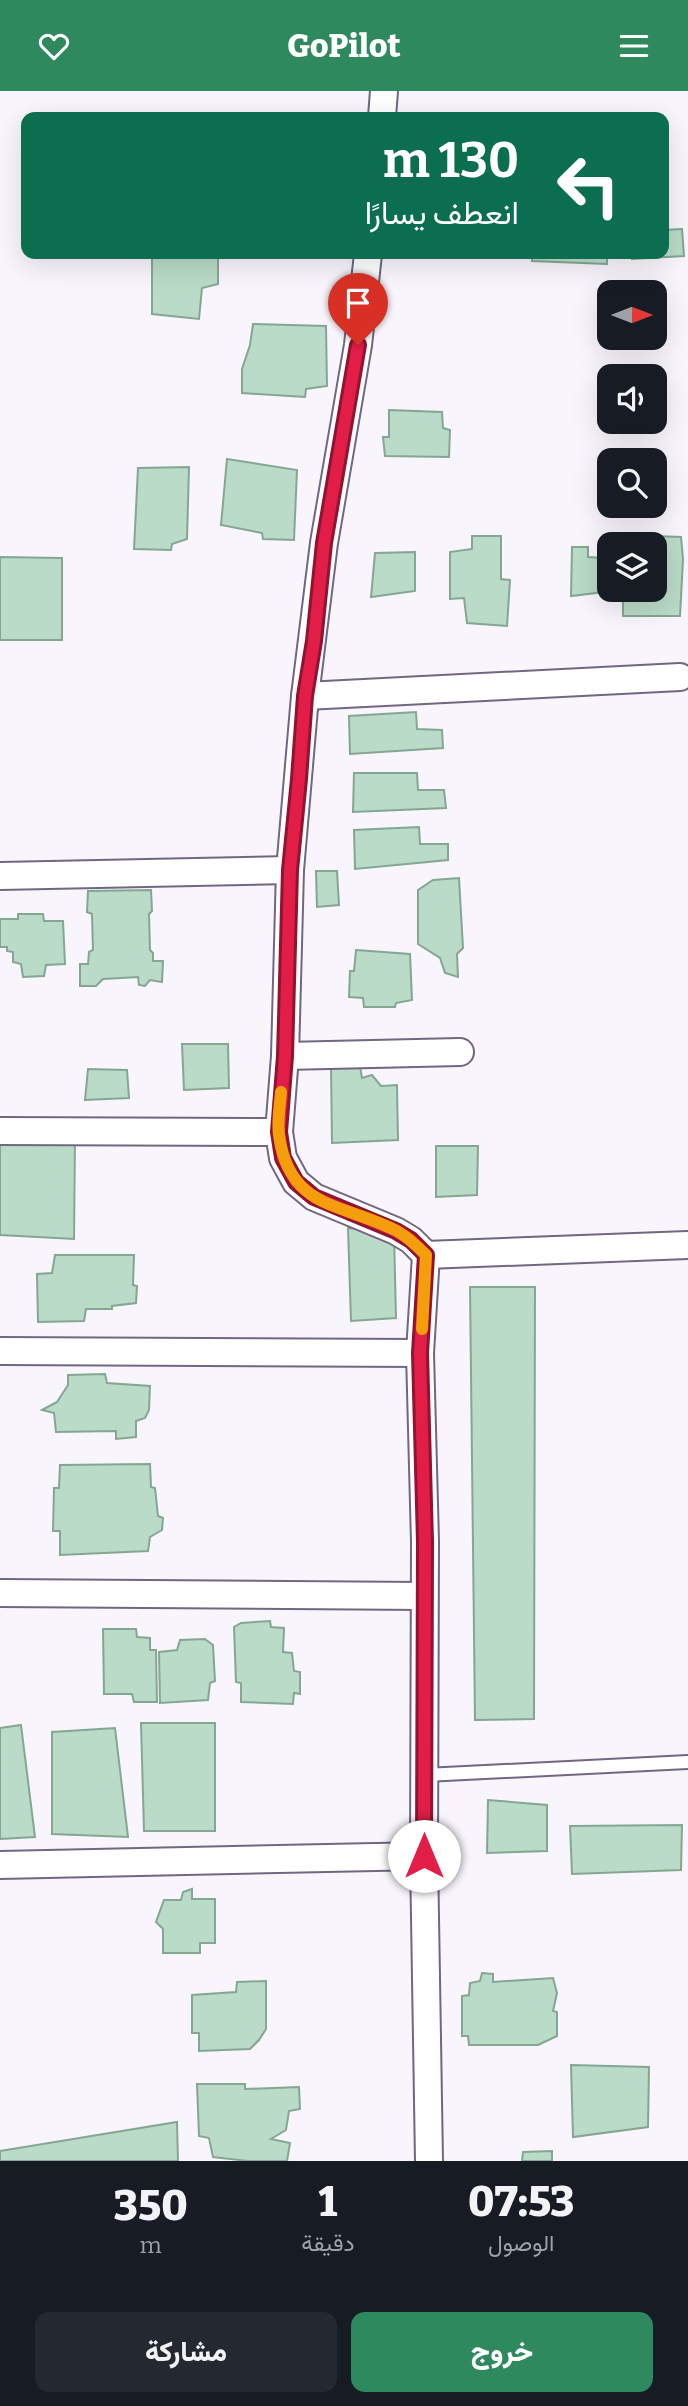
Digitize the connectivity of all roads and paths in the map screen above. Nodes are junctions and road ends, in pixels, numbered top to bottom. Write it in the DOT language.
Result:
graph roads {
  1 [pos="384,91"];
  2 [pos="382,112"];
  3 [pos="367,259"];
  4 [pos="680,677"];
  5 [pos="305,696"];
  6 [pos="290,870"];
  7 [pos="0,876"];
  8 [pos="460,1052"];
  9 [pos="285,1056"];
  10 [pos="0,1132"];
  11 [pos="279,1132"];
  12 [pos="688,1245"];
  13 [pos="426,1255"];
  14 [pos="0,1351"];
  15 [pos="420,1353"];
  16 [pos="0,1593"];
  17 [pos="423,1596"];
  18 [pos="688,1762"];
  19 [pos="425,1775"];
  20 [pos="424,1856"];
  21 [pos="0,1865"];
  22 [pos="429,2161"];
  1 -- 2 [label="street"];
  3 -- 5 [label="street"];
  4 -- 5 [label="street"];
  5 -- 6 [label="street"];
  6 -- 7 [label="street"];
  6 -- 9 [label="street"];
  8 -- 9 [label="street"];
  9 -- 11 [label="street"];
  10 -- 11 [label="street"];
  11 -- 13 [label="street"];
  12 -- 13 [label="street"];
  13 -- 15 [label="street"];
  14 -- 15 [label="street"];
  15 -- 17 [label="street"];
  16 -- 17 [label="street"];
  17 -- 19 [label="street"];
  18 -- 19 [label="lane"];
  19 -- 20 [label="street"];
  20 -- 21 [label="street"];
  20 -- 22 [label="street"];
}
